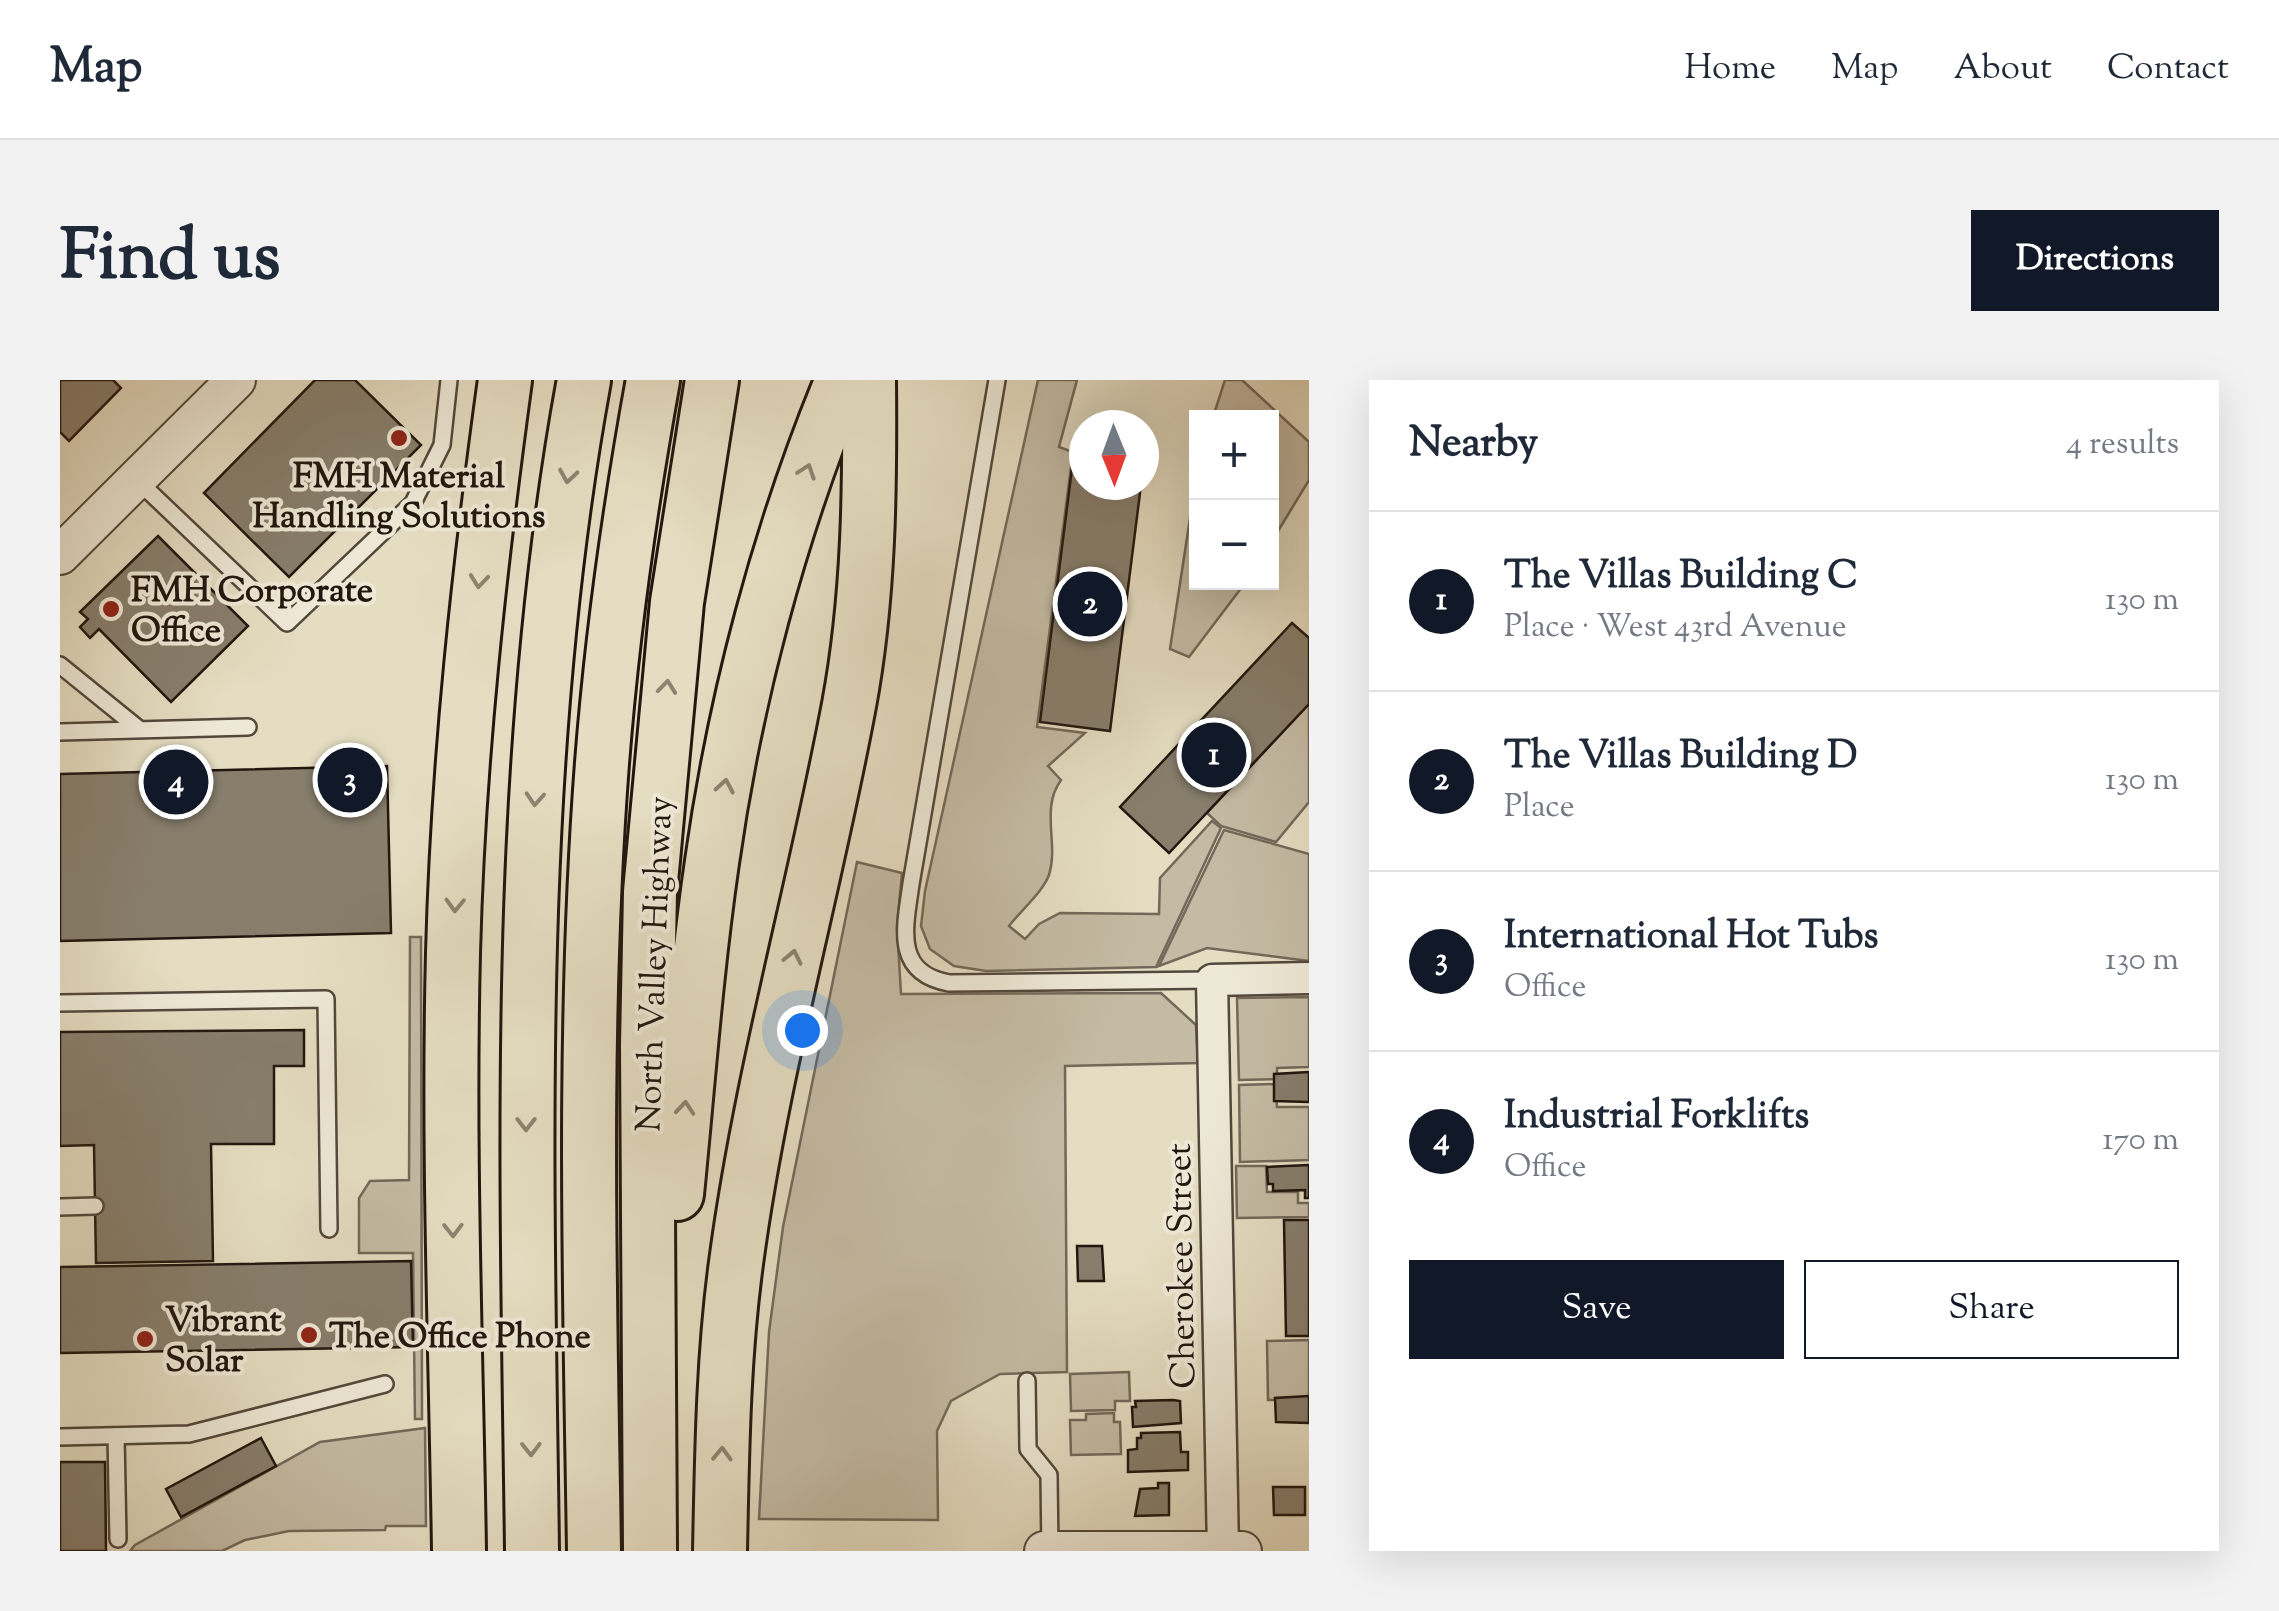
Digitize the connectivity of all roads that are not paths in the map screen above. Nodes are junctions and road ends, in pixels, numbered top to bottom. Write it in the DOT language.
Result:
graph roads {
  1 [pos="236,380"];
  2 [pos="449,380"];
  3 [pos="505,380"];
  4 [pos="584,380"];
  5 [pos="653,380"];
  6 [pos="712,380"];
  7 [pos="842,380"];
  8 [pos="900,380"];
  9 [pos="996,380"];
  10 [pos="870,403"];
  11 [pos="136,479"];
  12 [pos="60,555"];
  13 [pos="60,665"];
  14 [pos="248,726"];
  15 [pos="140,729"];
  16 [pos="60,732"];
  17 [pos="833,773"];
  18 [pos="1309,978"];
  19 [pos="1212,980"];
  20 [pos="60,1003"];
  21 [pos="95,1206"];
  22 [pos="60,1207"];
  23 [pos="330,1230"];
  24 [pos="1027,1381"];
  25 [pos="385,1384"];
  26 [pos="60,1436"];
  27 [pos="116,1436"];
  28 [pos="650,1535"];
  29 [pos="118,1540"];
  30 [pos="1223,1550"];
  31 [pos="459,1551"];
  32 [pos="532,1551"];
  33 [pos="594,1551"];
  34 [pos="720,1551"];
  35 [pos="1047,1551"];
  36 [pos="1187,1551"];
  37 [pos="1242,1551"];
  1 -- 11 [label="street"];
  2 -- 11 [label="lane"];
  3 -- 31 [label="highway, one-way"];
  4 -- 32 [label="highway, one-way"];
  5 -- 33 [label="highway"];
  28 -- 6 [label="highway, North Valley Highway, one-way"];
  28 -- 7 [label="highway, one-way"];
  8 -- 17 [label="highway"];
  9 -- 19 [label="lane"];
  10 -- 17 [label="highway"];
  11 -- 12 [label="street"];
  13 -- 15 [label="lane"];
  14 -- 15 [label="lane"];
  15 -- 16 [label="lane"];
  34 -- 17 [label="highway, one-way"];
  18 -- 19 [label="street"];
  19 -- 30 [label="street, Cherokee Street"];
  20 -- 23 [label="lane"];
  21 -- 22 [label="lane"];
  24 -- 35 [label="lane"];
  25 -- 27 [label="lane"];
  26 -- 27 [label="lane"];
  27 -- 29 [label="lane"];
  30 -- 36 [label="street"];
  30 -- 37 [label="street"];
  35 -- 36 [label="street"];
}
